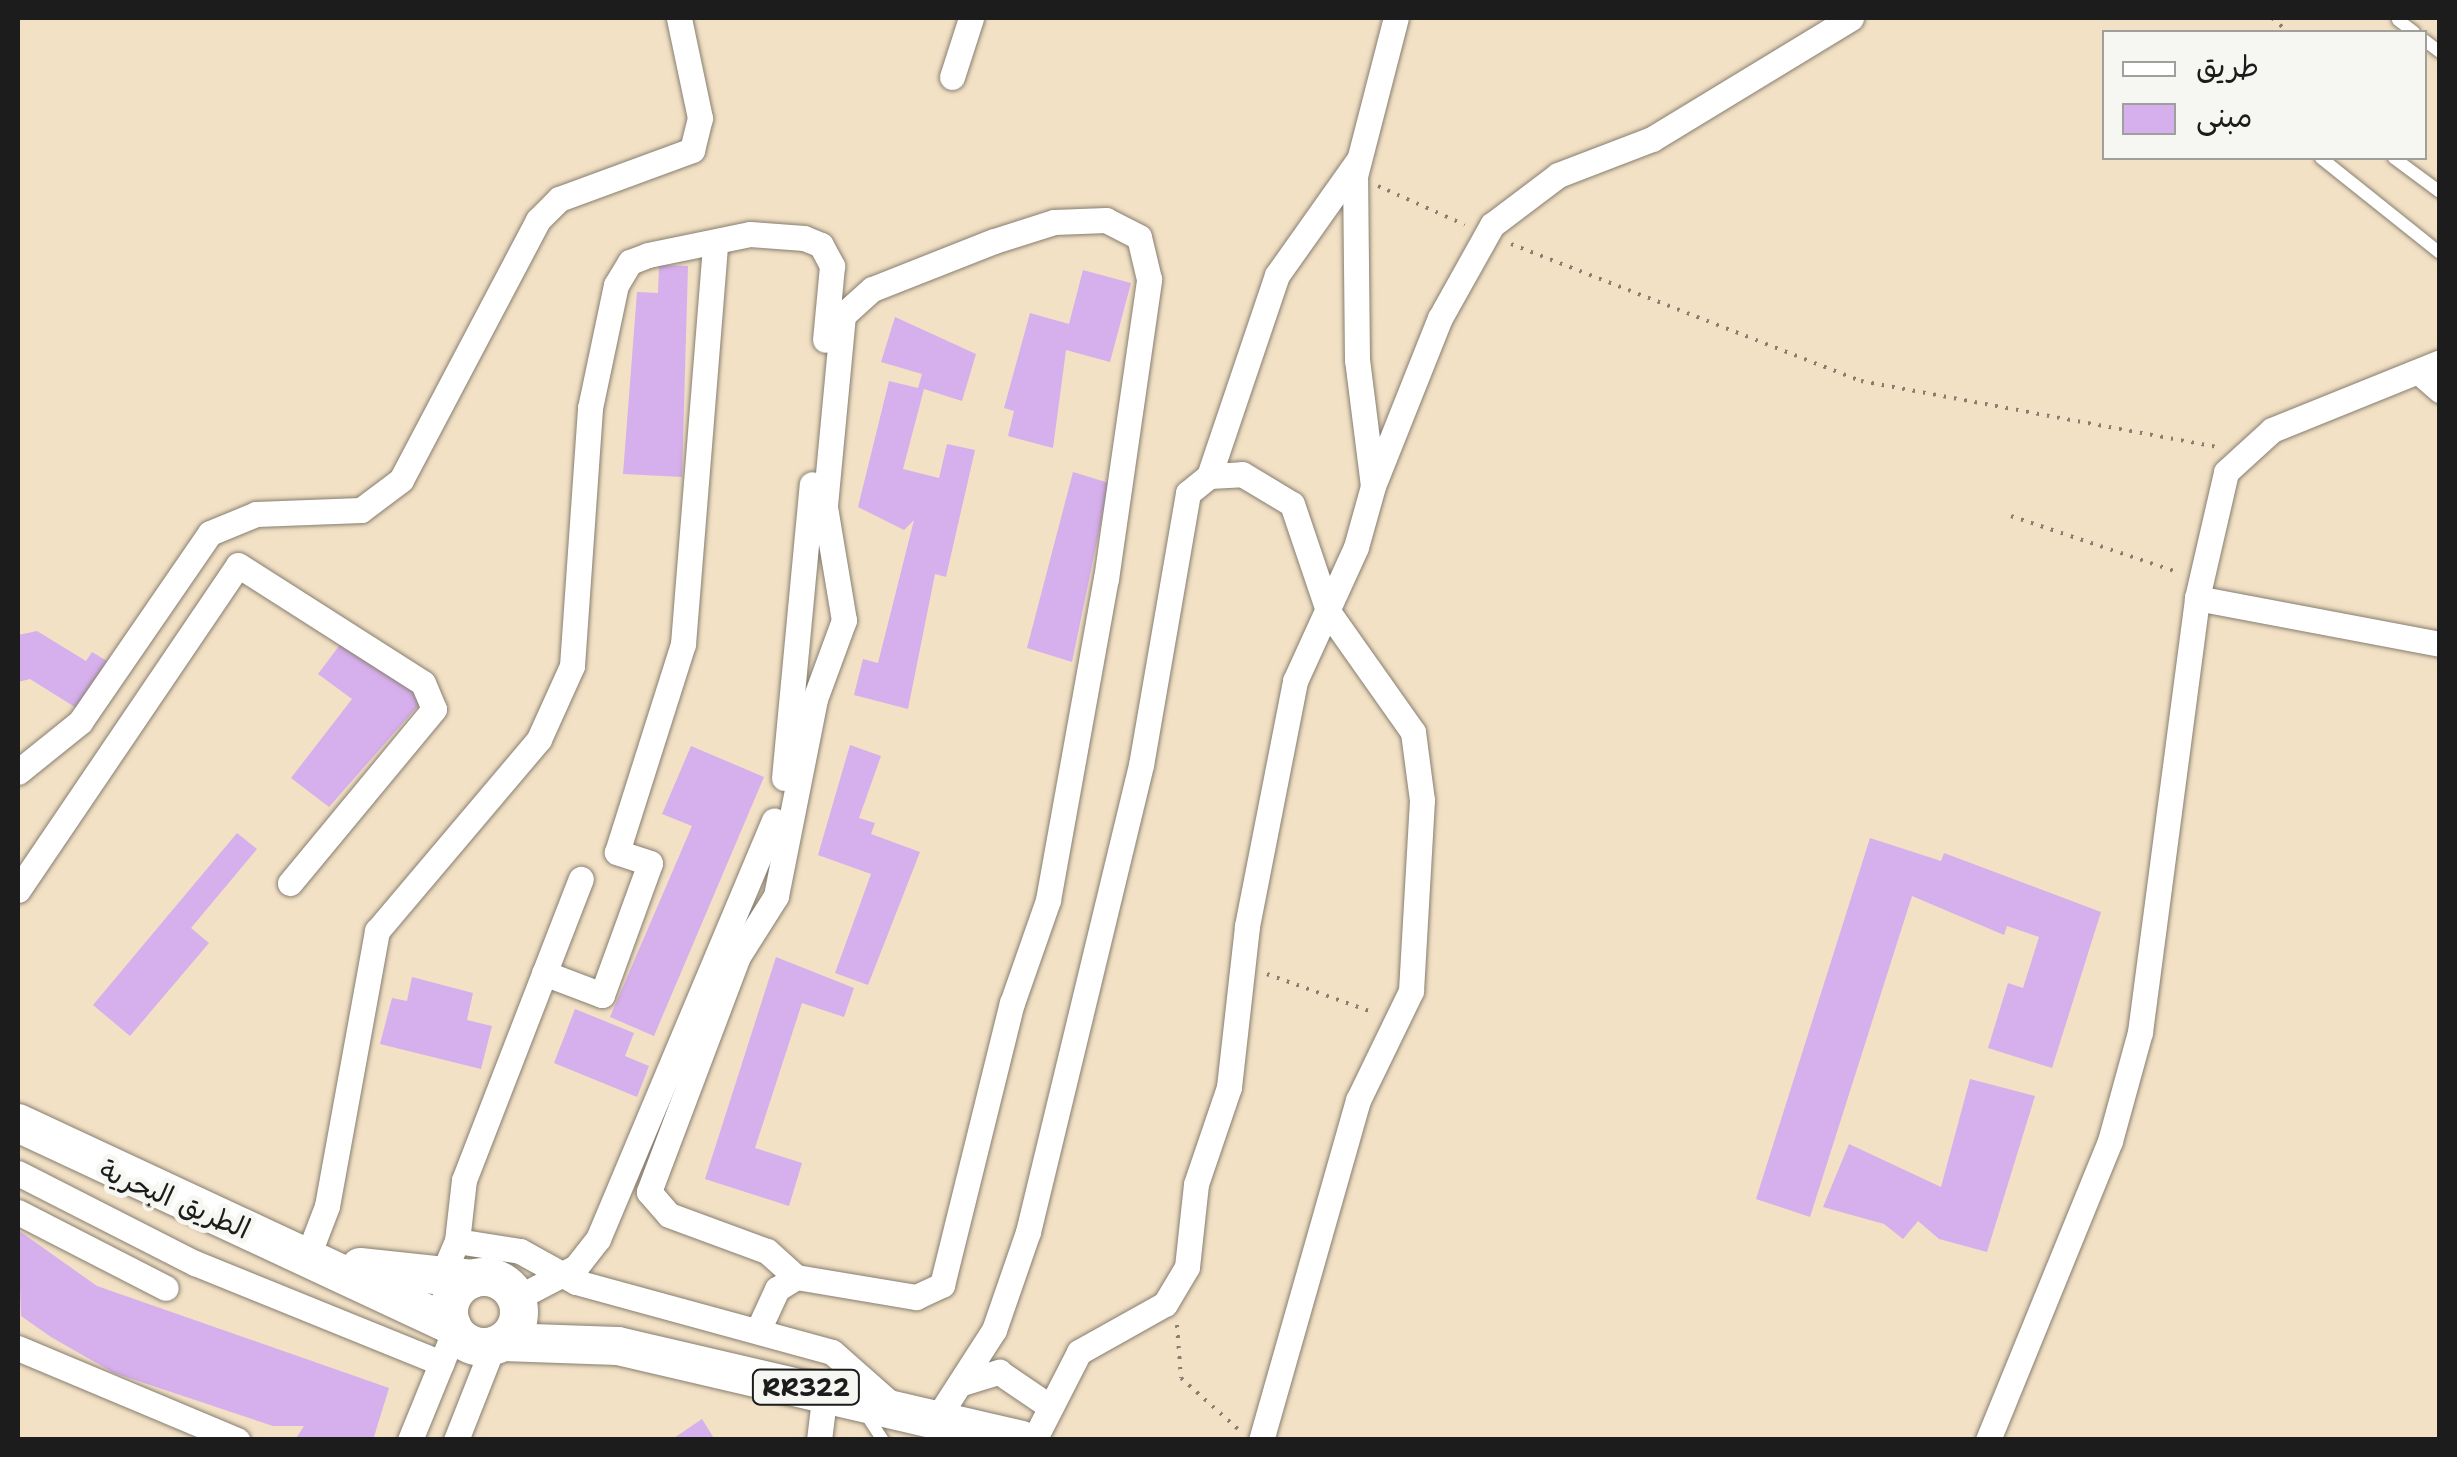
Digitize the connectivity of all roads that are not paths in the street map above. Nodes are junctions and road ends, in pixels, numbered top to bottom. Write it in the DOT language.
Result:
graph roads {
  1 [pos="679,18"];
  2 [pos="971,18"];
  3 [pos="1396,18"];
  4 [pos="1851,18"];
  5 [pos="952,78"];
  6 [pos="2322,160"];
  7 [pos="2397,160"];
  8 [pos="1358,167"];
  9 [pos="2440,192"];
  10 [pos="715,244"];
  11 [pos="2440,254"];
  12 [pos="2429,367"];
  13 [pos="2440,390"];
  14 [pos="1208,476"];
  15 [pos="1372,486"];
  16 [pos="2199,588"];
  17 [pos="1329,613"];
  18 [pos="2440,644"];
  19 [pos="18,772"];
  20 [pos="580,878"];
  21 [pos="290,882"];
  22 [pos="18,890"];
  23 [pos="544,973"];
  24 [pos="18,1123"];
  25 [pos="18,1173"];
  26 [pos="18,1212"];
  27 [pos="323,1259"];
  28 [pos="457,1265"];
  29 [pos="560,1274"];
  30 [pos="796,1277"];
  31 [pos="166,1288"];
  32 [pos="518,1299"];
  33 [pos="760,1326"];
  34 [pos="449,1339"];
  35 [pos="590,1342"];
  36 [pos="498,1344"];
  37 [pos="18,1348"];
  38 [pos="962,1383"];
  39 [pos="842,1396"];
  40 [pos="1049,1406"];
  41 [pos="936,1420"];
  42 [pos="891,1425"];
  43 [pos="1252,1436"];
  44 [pos="237,1440"];
  45 [pos="410,1440"];
  46 [pos="456,1440"];
  47 [pos="819,1440"];
  48 [pos="1021,1440"];
  49 [pos="1034,1440"];
  50 [pos="1988,1440"];
  1 -- 19 [label="street"];
  2 -- 5 [label="street"];
  3 -- 8 [label="street"];
  4 -- 15 [label="street"];
  6 -- 11 [label="lane"];
  7 -- 9 [label="lane"];
  8 -- 14 [label="street"];
  8 -- 15 [label="street"];
  10 -- 23 [label="street"];
  10 -- 27 [label="street"];
  10 -- 29 [label="street"];
  12 -- 13 [label="street"];
  12 -- 16 [label="street"];
  14 -- 17 [label="street"];
  14 -- 38 [label="street"];
  15 -- 17 [label="street"];
  16 -- 18 [label="street"];
  16 -- 50 [label="street"];
  17 -- 40 [label="street"];
  17 -- 43 [label="street"];
  20 -- 23 [label="street"];
  21 -- 22 [label="street"];
  23 -- 28 [label="street"];
  24 -- 27 [label="main road, الطريق البحرية / RR322"];
  25 -- 34 [label="street"];
  26 -- 31 [label="street"];
  27 -- 28 [label="main road, RR322"];
  27 -- 34 [label="main road, RR322"];
  28 -- 29 [label="street"];
  28 -- 32 [label="main road, RR322"];
  28 -- 34 [label="main road"];
  29 -- 32 [label="street"];
  29 -- 33 [label="street"];
  30 -- 30 [label="street"];
  30 -- 33 [label="street"];
  32 -- 35 [label="main road, RR322"];
  32 -- 36 [label="main road"];
  33 -- 42 [label="street"];
  34 -- 36 [label="main road, RR322"];
  34 -- 45 [label="street"];
  35 -- 36 [label="main road, RR322"];
  35 -- 39 [label="main road, RR322"];
  36 -- 46 [label="street"];
  37 -- 44 [label="street"];
  38 -- 40 [label="street"];
  38 -- 41 [label="street"];
  39 -- 42 [label="main road, RR322"];
  39 -- 47 [label="street"];
  40 -- 49 [label="street"];
  41 -- 42 [label="main road, RR322"];
  41 -- 48 [label="main road, RR322"];
}
